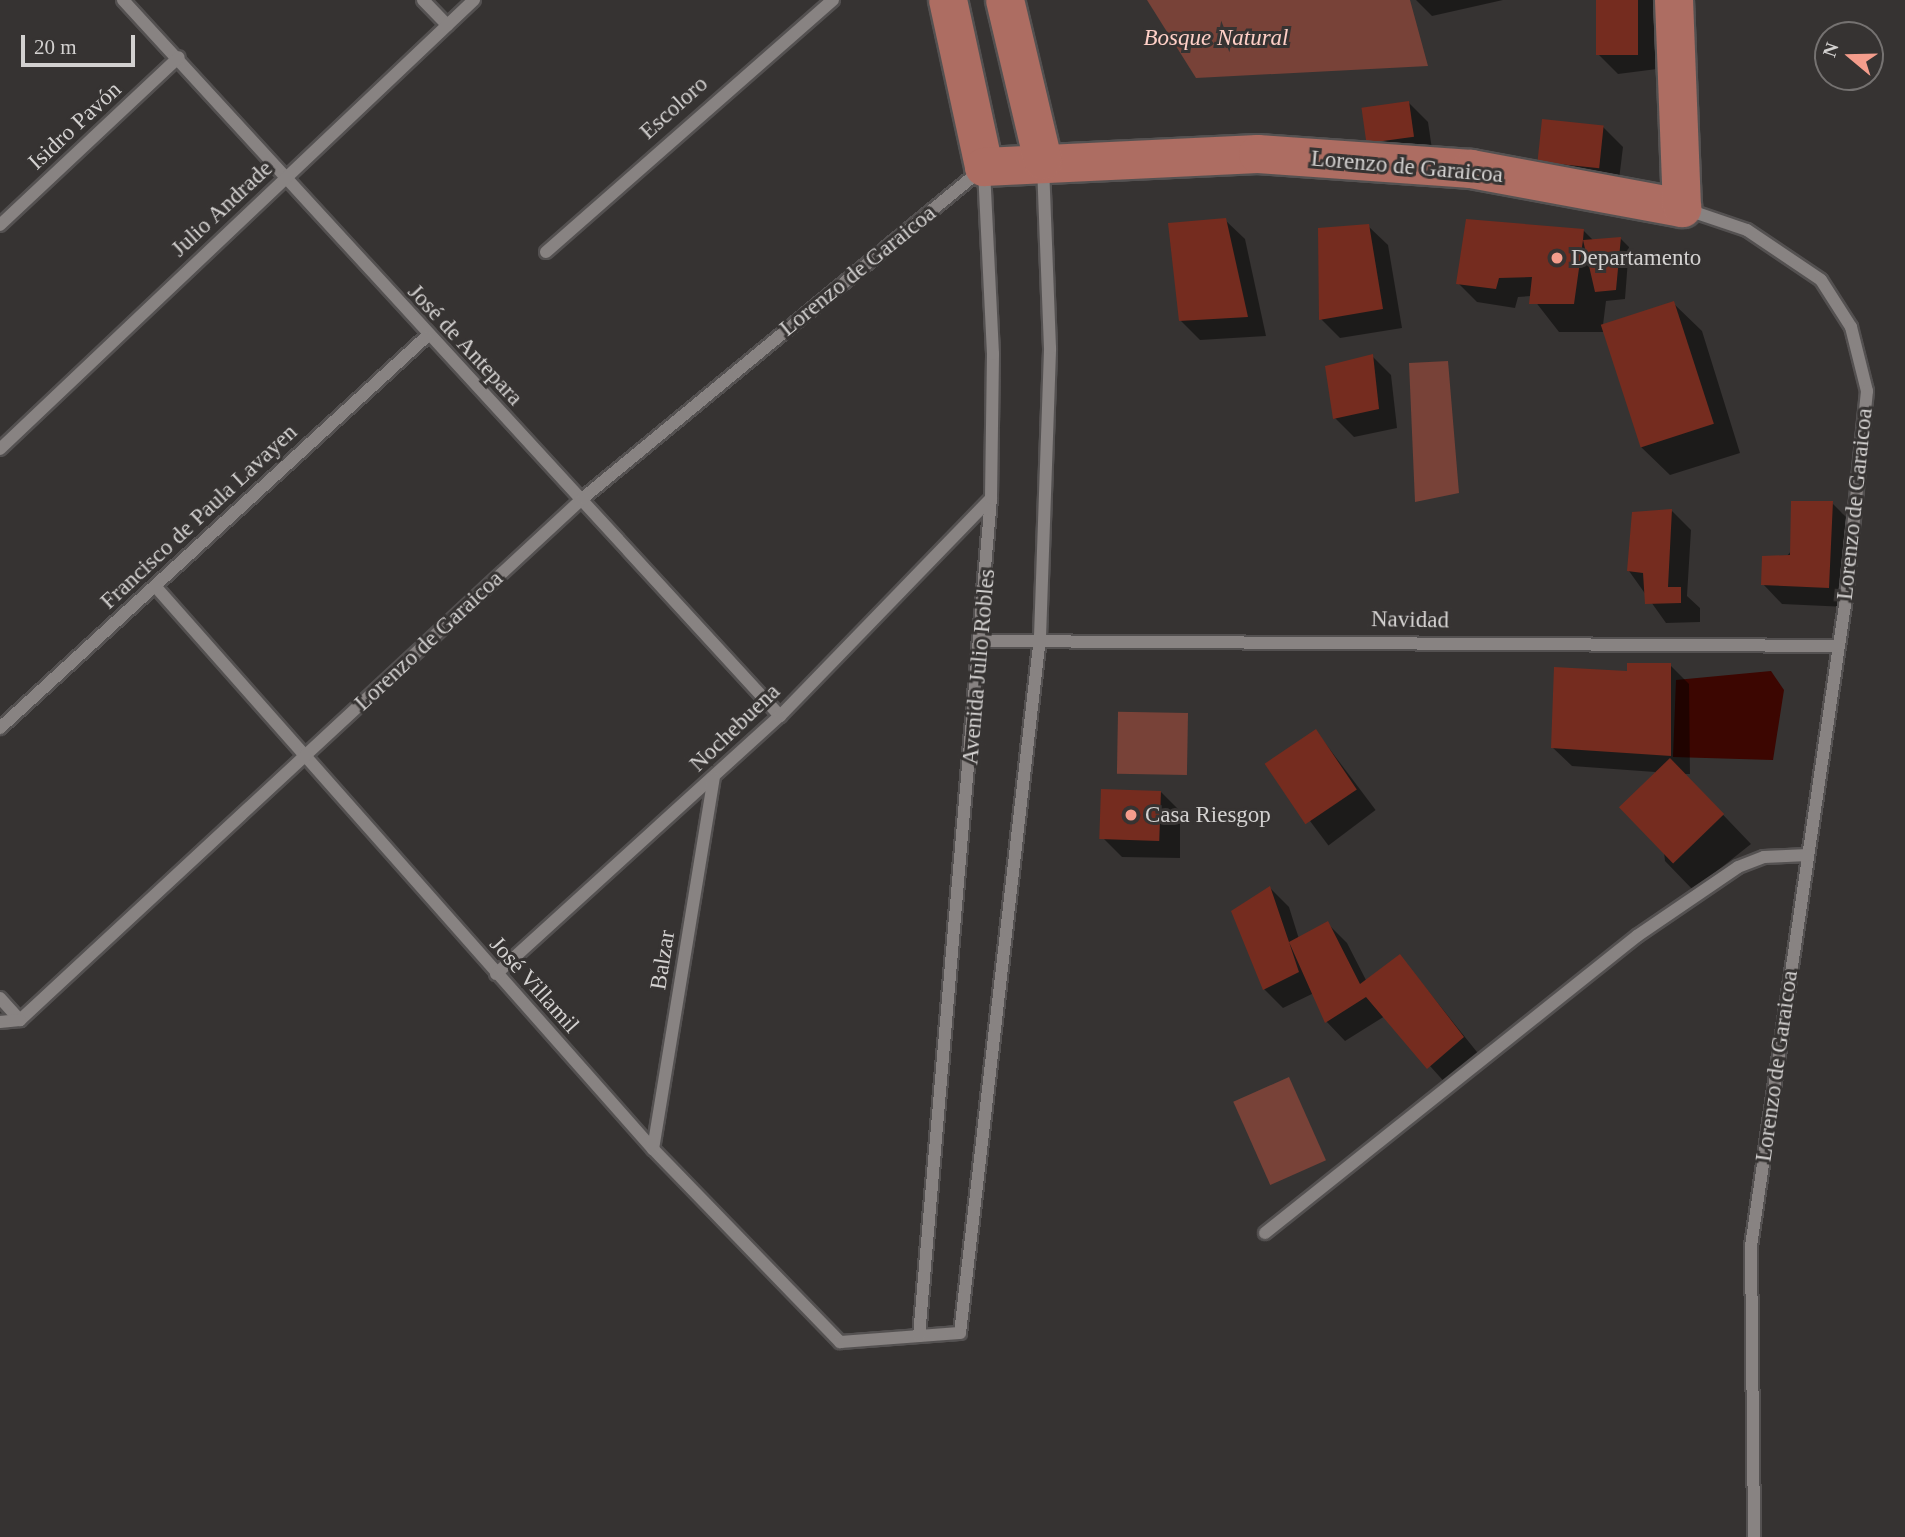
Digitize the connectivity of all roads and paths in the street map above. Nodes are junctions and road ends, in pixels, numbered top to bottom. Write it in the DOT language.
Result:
graph roads {
  1 [pos="123,0"];
  2 [pos="423,0"];
  3 [pos="474,0"];
  4 [pos="833,0"];
  5 [pos="948,0"];
  6 [pos="1005,0"];
  7 [pos="1674,0"];
  8 [pos="447,25"];
  9 [pos="179,57"];
  10 [pos="1043,161"];
  11 [pos="984,167"];
  12 [pos="288,176"];
  13 [pos="1682,208"];
  14 [pos="0,225"];
  15 [pos="546,252"];
  16 [pos="426,337"];
  17 [pos="0,449"];
  18 [pos="583,498"];
  19 [pos="991,498"];
  20 [pos="155,586"];
  21 [pos="1040,637"];
  22 [pos="982,641"];
  23 [pos="1838,646"];
  24 [pos="780,716"];
  25 [pos="0,728"];
  26 [pos="305,756"];
  27 [pos="714,778"];
  28 [pos="1808,855"];
  29 [pos="496,974"];
  30 [pos="0,998"];
  31 [pos="20,1020"];
  32 [pos="0,1022"];
  33 [pos="653,1149"];
  34 [pos="1265,1233"];
  35 [pos="919,1336"];
  36 [pos="1754,1537"];
  1 -- 9 [label="street, José de Antepara"];
  2 -- 8 [label="street"];
  3 -- 8 [label="street, Julio Andrade"];
  4 -- 15 [label="street, Escoloro"];
  5 -- 11 [label="main road, Avenida Julio Robles"];
  6 -- 10 [label="main road"];
  7 -- 13 [label="main road"];
  8 -- 12 [label="street, Julio Andrade"];
  9 -- 12 [label="street, José de Antepara"];
  9 -- 14 [label="street, Isidro Pavón"];
  10 -- 11 [label="main road, Lorenzo de Garaicoa"];
  10 -- 13 [label="main road, Lorenzo de Garaicoa"];
  10 -- 21 [label="street"];
  11 -- 18 [label="street, Lorenzo de Garaicoa"];
  11 -- 19 [label="street, Avenida Julio Robles"];
  12 -- 16 [label="street, José de Antepara"];
  12 -- 17 [label="street, Julio Andrade"];
  13 -- 23 [label="street, Lorenzo de Garaicoa"];
  16 -- 18 [label="street, José de Antepara"];
  16 -- 20 [label="street, Francisco de Paula Lavayen"];
  18 -- 24 [label="street, José de Antepara"];
  18 -- 26 [label="street, Lorenzo de Garaicoa"];
  19 -- 22 [label="street, Avenida Julio Robles"];
  19 -- 24 [label="street, Nochebuena"];
  20 -- 25 [label="street, Francisco de Paula Lavayen"];
  20 -- 26 [label="street, José Villamil"];
  21 -- 22 [label="street, Navidad"];
  21 -- 23 [label="street, Navidad"];
  21 -- 35 [label="street"];
  22 -- 35 [label="street, Avenida Julio Robles"];
  23 -- 28 [label="street, Lorenzo de Garaicoa"];
  24 -- 27 [label="street, Nochebuena"];
  26 -- 29 [label="street, José Villamil"];
  26 -- 31 [label="street, Lorenzo de Garaicoa"];
  27 -- 29 [label="street, Nochebuena"];
  27 -- 33 [label="street, Balzar"];
  28 -- 34 [label="street"];
  28 -- 36 [label="street, Lorenzo de Garaicoa"];
  29 -- 33 [label="street, José Villamil"];
  30 -- 31 [label="street"];
  31 -- 32 [label="street"];
  33 -- 35 [label="street, José Villamil"];
}
